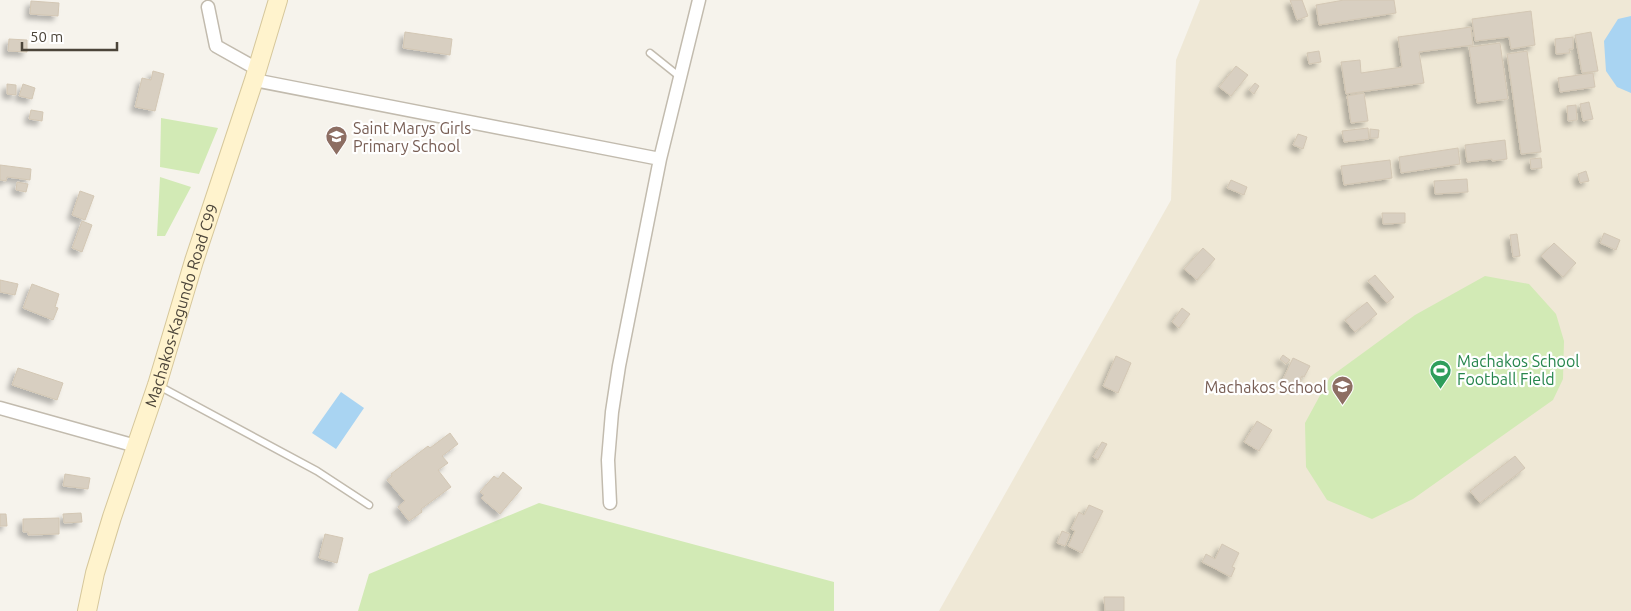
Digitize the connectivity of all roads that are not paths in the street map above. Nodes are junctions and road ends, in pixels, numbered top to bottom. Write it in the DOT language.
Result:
graph roads {
  1 [pos="278,0"];
  2 [pos="699,0"];
  3 [pos="208,7"];
  4 [pos="650,53"];
  5 [pos="256,74"];
  6 [pos="680,78"];
  7 [pos="660,159"];
  8 [pos="158,385"];
  9 [pos="0,408"];
  10 [pos="136,446"];
  11 [pos="610,502"];
  12 [pos="368,505"];
  13 [pos="88,611"];
  1 -- 5 [label="main road, Machakos-Kagundo Road C99"];
  2 -- 6 [label="street"];
  3 -- 5 [label="street"];
  4 -- 6 [label="lane"];
  5 -- 7 [label="street"];
  5 -- 8 [label="main road, Machakos-Kagundo Road C99"];
  6 -- 7 [label="street"];
  7 -- 11 [label="street"];
  8 -- 10 [label="main road, Machakos-Kagundo Road C99"];
  8 -- 12 [label="lane"];
  9 -- 10 [label="street"];
  10 -- 13 [label="main road, Machakos-Kagundo Road C99"];
}
